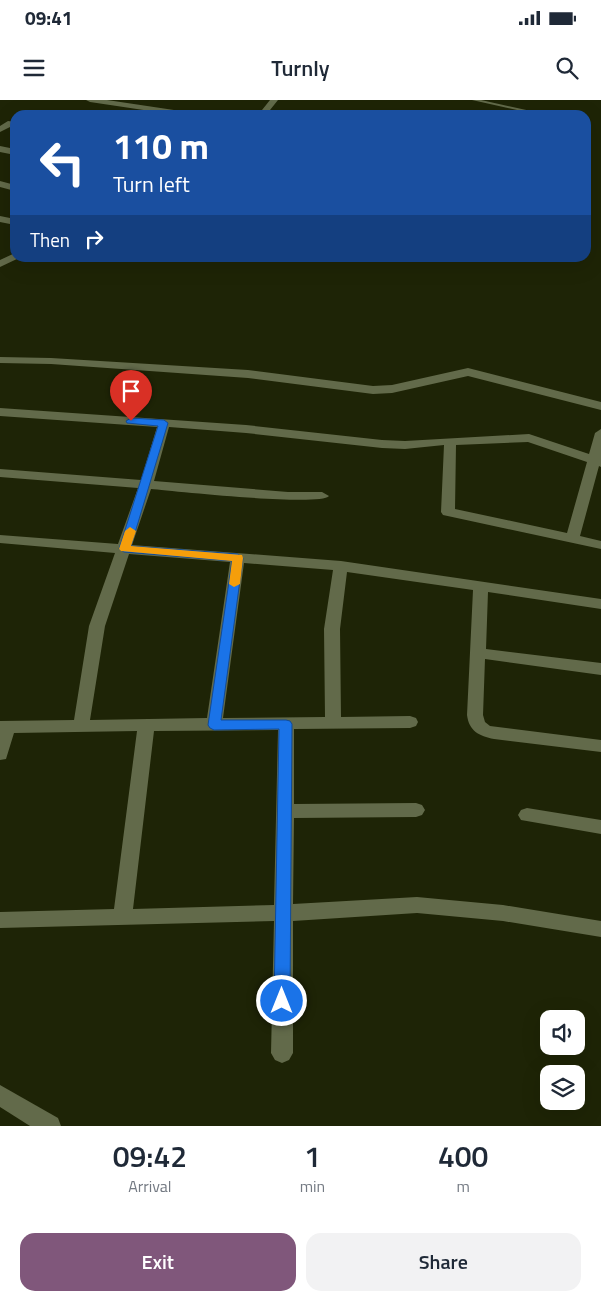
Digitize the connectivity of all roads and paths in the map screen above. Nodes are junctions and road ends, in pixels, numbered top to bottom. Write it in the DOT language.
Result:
graph roads {
  1 [pos="90,100"];
  2 [pos="274,100"];
  3 [pos="474,100"];
  4 [pos="152,110"];
  5 [pos="266,110"];
  6 [pos="523,110"];
  7 [pos="0,360"];
  8 [pos="601,406"];
  9 [pos="0,412"];
  10 [pos="164,423"];
  11 [pos="601,433"];
  12 [pos="450,441"];
  13 [pos="598,461"];
  14 [pos="0,473"];
  15 [pos="146,485"];
  16 [pos="322,496"];
  17 [pos="573,538"];
  18 [pos="0,539"];
  19 [pos="601,545"];
  20 [pos="124,549"];
  21 [pos="238,558"];
  22 [pos="341,566"];
  23 [pos="481,585"];
  24 [pos="601,604"];
  25 [pos="478,653"];
  26 [pos="601,669"];
  27 [pos="410,722"];
  28 [pos="286,724"];
  29 [pos="333,724"];
  30 [pos="214,725"];
  31 [pos="146,726"];
  32 [pos="3,727"];
  33 [pos="81,727"];
  34 [pos="601,746"];
  35 [pos="0,754"];
  36 [pos="416,810"];
  37 [pos="285,811"];
  38 [pos="527,815"];
  39 [pos="601,826"];
  40 [pos="283,913"];
  41 [pos="122,918"];
  42 [pos="0,920"];
  43 [pos="601,929"];
  44 [pos="282,1053"];
  45 [pos="0,1095"];
  46 [pos="50,1126"];
  1 -- 4 [label="street"];
  2 -- 5 [label="street"];
  3 -- 6 [label="lane"];
  7 -- 8 [label="street"];
  9 -- 10 [label="street"];
  10 -- 12 [label="street"];
  10 -- 15 [label="street"];
  11 -- 13 [label="street"];
  12 -- 13 [label="street"];
  12 -- 17 [label="street"];
  13 -- 17 [label="street"];
  14 -- 15 [label="street"];
  15 -- 16 [label="street"];
  15 -- 20 [label="street"];
  17 -- 19 [label="street"];
  18 -- 20 [label="street"];
  20 -- 21 [label="street"];
  20 -- 33 [label="street"];
  21 -- 22 [label="street"];
  21 -- 30 [label="street"];
  22 -- 23 [label="street"];
  22 -- 29 [label="street"];
  23 -- 24 [label="street"];
  23 -- 25 [label="street"];
  25 -- 26 [label="street"];
  25 -- 34 [label="street"];
  27 -- 29 [label="street"];
  28 -- 29 [label="street"];
  28 -- 30 [label="street"];
  28 -- 37 [label="street"];
  30 -- 31 [label="street"];
  31 -- 33 [label="street"];
  31 -- 41 [label="street"];
  32 -- 33 [label="street"];
  32 -- 35 [label="street"];
  36 -- 37 [label="street"];
  37 -- 40 [label="street"];
  38 -- 39 [label="street"];
  40 -- 41 [label="street"];
  40 -- 43 [label="street"];
  40 -- 44 [label="street"];
  41 -- 42 [label="street"];
  45 -- 46 [label="street"];
}
